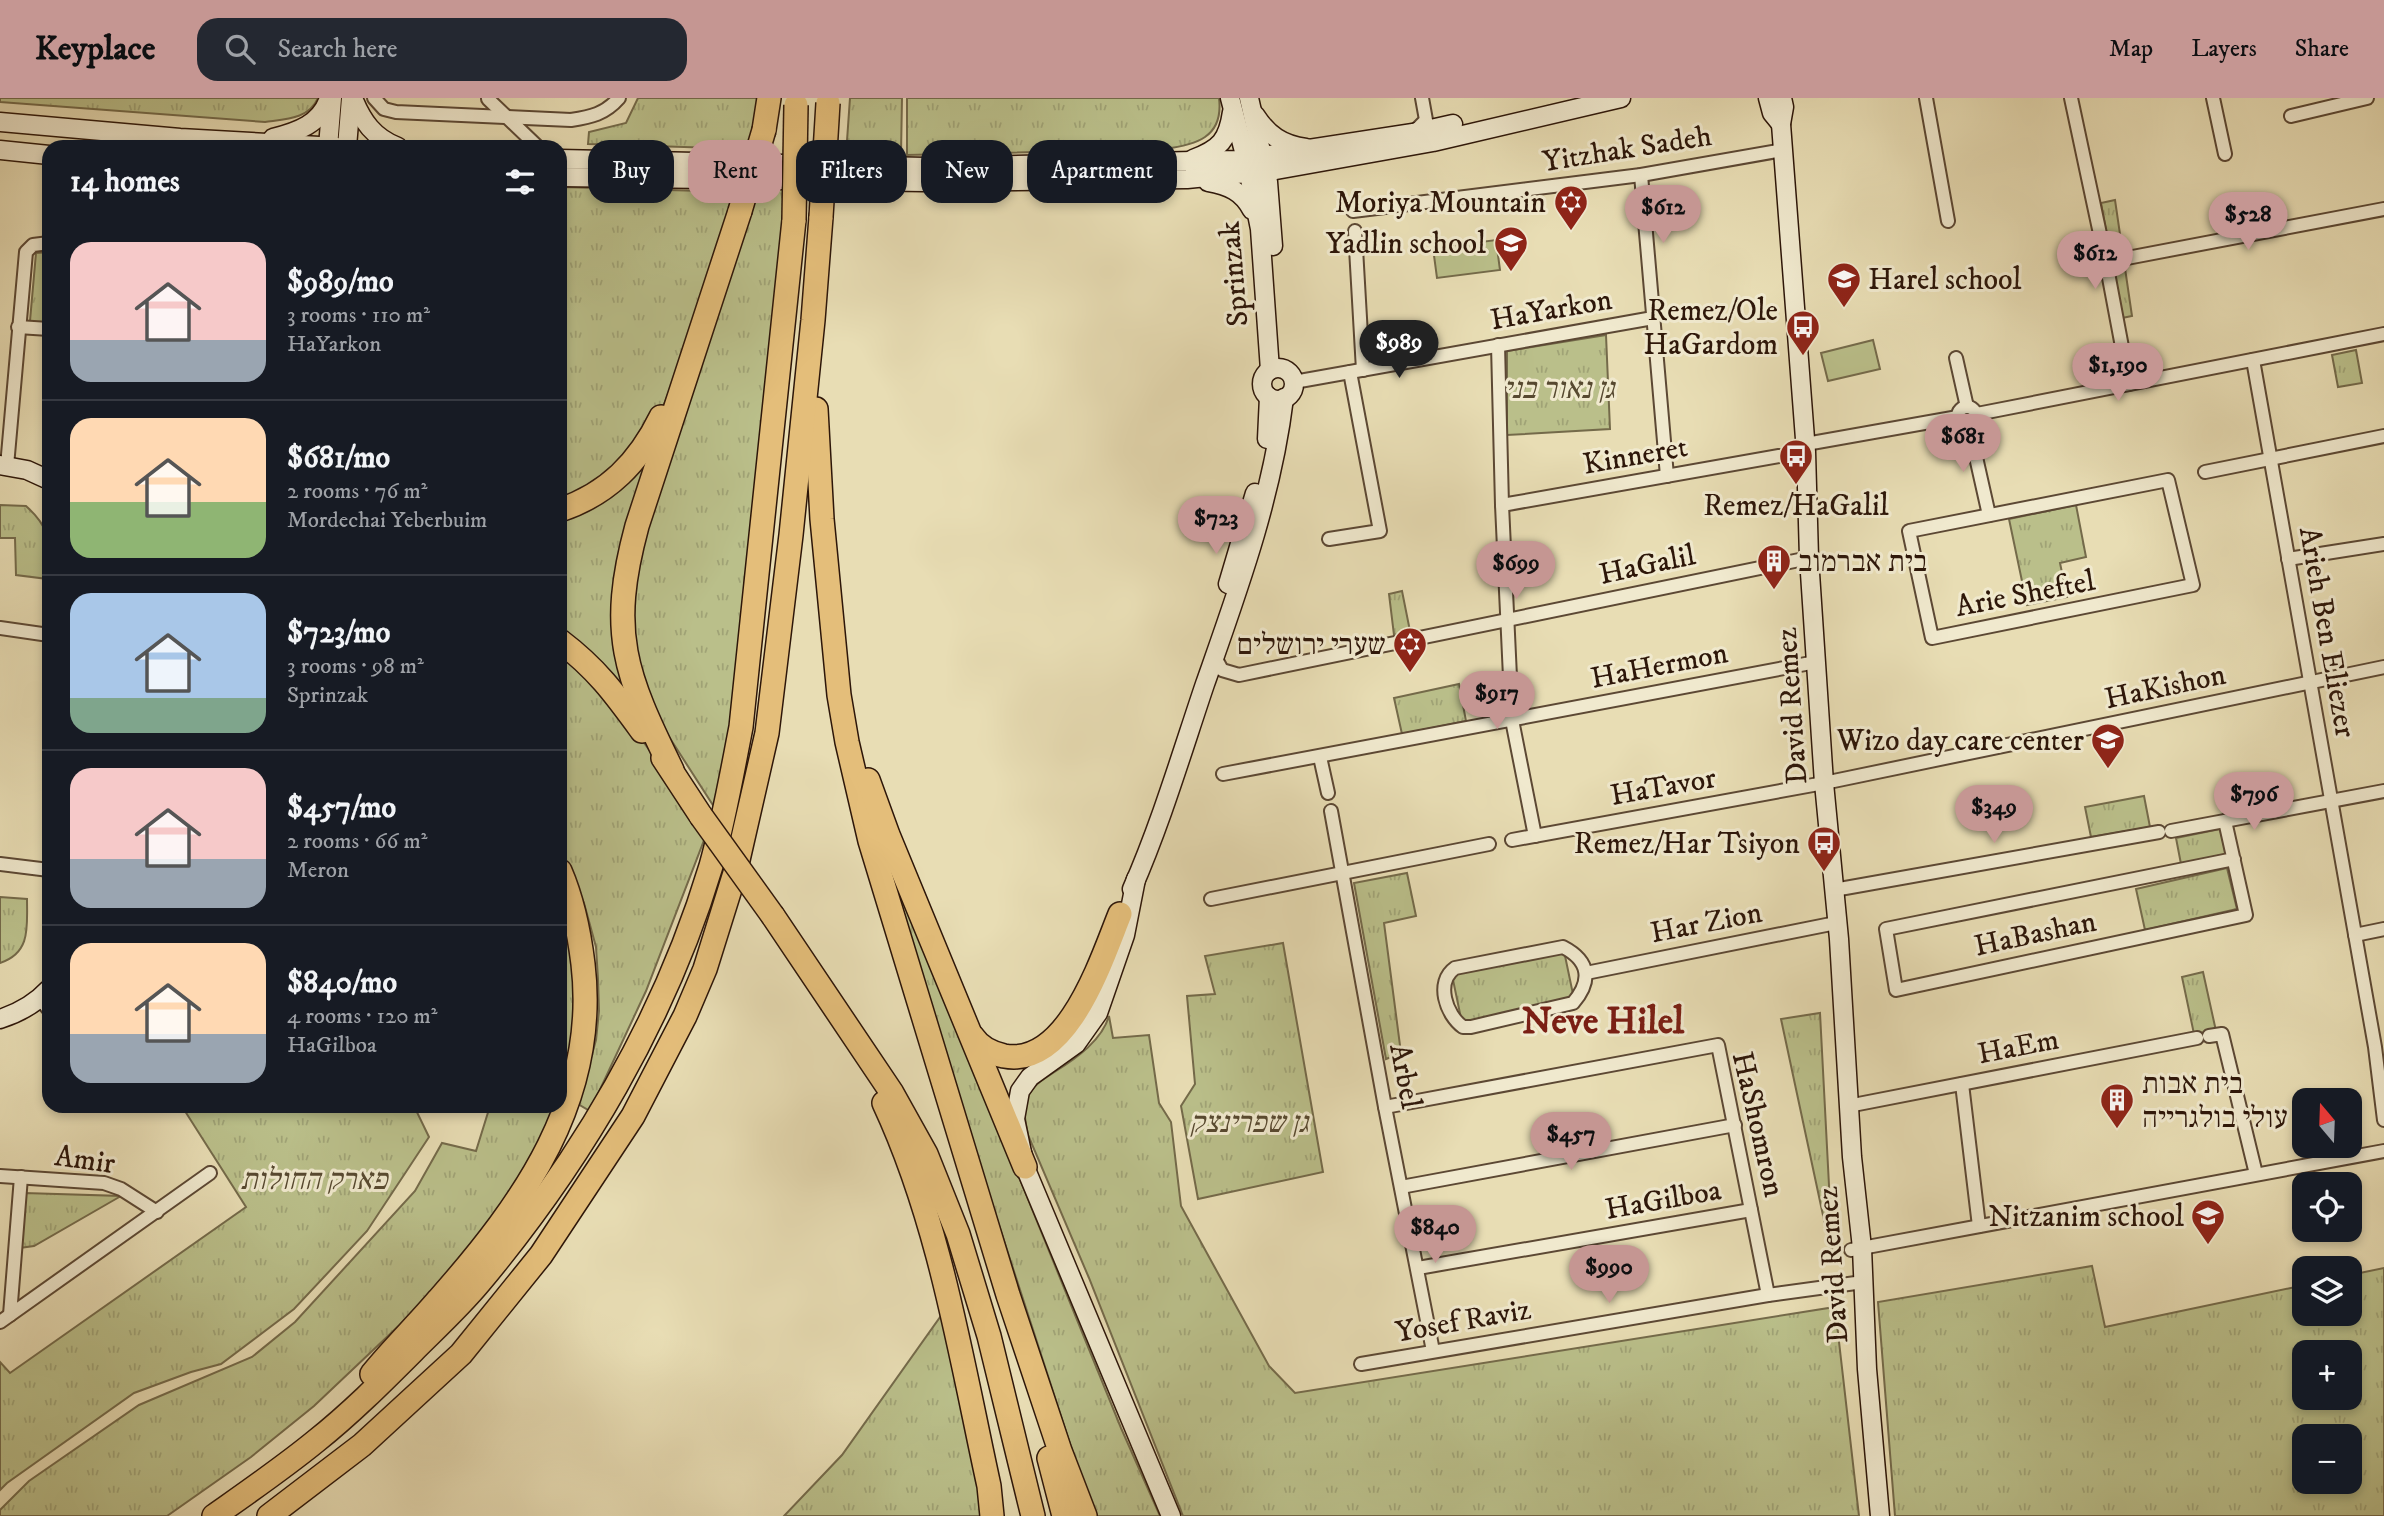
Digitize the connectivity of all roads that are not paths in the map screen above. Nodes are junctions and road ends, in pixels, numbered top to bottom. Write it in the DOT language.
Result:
graph roads {
  1 [pos="331,98"];
  2 [pos="352,98"];
  3 [pos="374,98"];
  4 [pos="619,98"];
  5 [pos="769,98"];
  6 [pos="1230,98"];
  7 [pos="1422,98"];
  8 [pos="1570,98"];
  9 [pos="1621,98"];
  10 [pos="1768,98"];
  11 [pos="1782,98"];
  12 [pos="1926,98"];
  13 [pos="2071,98"];
  14 [pos="2213,98"];
  15 [pos="2367,98"];
  16 [pos="488,99"];
  17 [pos="797,101"];
  18 [pos="828,101"];
  19 [pos="2336,101"];
  20 [pos="1250,104"];
  21 [pos="2291,116"];
  22 [pos="509,118"];
  23 [pos="0,122"];
  24 [pos="1781,124"];
  25 [pos="1413,133"];
  26 [pos="230,140"];
  27 [pos="260,140"];
  28 [pos="328,140"];
  29 [pos="348,140"];
  30 [pos="385,140"];
  31 [pos="531,140"];
  32 [pos="1323,148"];
  33 [pos="0,150"];
  34 [pos="1783,150"];
  35 [pos="42,154"];
  36 [pos="2225,154"];
  37 [pos="567,159"];
  38 [pos="1178,163"];
  39 [pos="1256,165"];
  40 [pos="1640,175"];
  41 [pos="567,177"];
  42 [pos="1187,179"];
  43 [pos="2384,209"];
  44 [pos="1353,211"];
  45 [pos="1948,221"];
  46 [pos="1260,229"];
  47 [pos="1355,231"];
  48 [pos="42,244"];
  49 [pos="2106,262"];
  50 [pos="814,305"];
  51 [pos="1653,318"];
  52 [pos="18,327"];
  53 [pos="42,329"];
  54 [pos="2384,334"];
  55 [pos="1499,345"];
  56 [pos="693,351"];
  57 [pos="1956,358"];
  58 [pos="2253,360"];
  59 [pos="1275,369"];
  60 [pos="1357,371"];
  61 [pos="1294,382"];
  62 [pos="2129,384"];
  63 [pos="1277,398"];
  64 [pos="1971,410"];
  65 [pos="1958,418"];
  66 [pos="1969,426"];
  67 [pos="2384,436"];
  68 [pos="1806,444"];
  69 [pos="1779,456"];
  70 [pos="2271,459"];
  71 [pos="3,466"];
  72 [pos="2206,472"];
  73 [pos="1667,476"];
  74 [pos="42,477"];
  75 [pos="1502,506"];
  76 [pos="567,508"];
  77 [pos="1989,515"];
  78 [pos="1329,539"];
  79 [pos="2384,544"];
  80 [pos="1809,558"];
  81 [pos="2288,559"];
  82 [pos="1506,620"];
  83 [pos="0,628"];
  84 [pos="42,634"];
  85 [pos="567,646"];
  86 [pos="1215,657"];
  87 [pos="1816,662"];
  88 [pos="2384,667"];
  89 [pos="2310,682"];
  90 [pos="839,695"];
  91 [pos="1194,718"];
  92 [pos="1511,720"];
  93 [pos="1320,757"];
  94 [pos="672,771"];
  95 [pos="1223,774"];
  96 [pos="1824,783"];
  97 [pos="2384,791"];
  98 [pos="1328,793"];
  99 [pos="2331,802"];
  100 [pos="1331,811"];
  101 [pos="2225,821"];
  102 [pos="1535,836"];
  103 [pos="1512,840"];
  104 [pos="1489,844"];
  105 [pos="2234,859"];
  106 [pos="0,864"];
  107 [pos="42,869"];
  108 [pos="1342,872"];
  109 [pos="567,890"];
  110 [pos="1834,890"];
  111 [pos="1211,899"];
  112 [pos="1836,923"];
  113 [pos="1122,925"];
  114 [pos="2384,929"];
  115 [pos="2355,935"];
  116 [pos="1586,973"];
  117 [pos="42,1001"];
  118 [pos="835,1010"];
  119 [pos="0,1019"];
  120 [pos="964,1021"];
  121 [pos="2379,1046"];
  122 [pos="1962,1084"];
  123 [pos="567,1105"];
  124 [pos="1848,1105"];
  125 [pos="1385,1107"];
  126 [pos="565,1113"];
  127 [pos="2384,1121"];
  128 [pos="1735,1125"];
  129 [pos="2384,1151"];
  130 [pos="1025,1167"];
  131 [pos="210,1173"];
  132 [pos="2256,1174"];
  133 [pos="0,1176"];
  134 [pos="21,1177"];
  135 [pos="1401,1187"];
  136 [pos="1751,1210"];
  137 [pos="157,1212"];
  138 [pos="1979,1226"];
  139 [pos="1857,1249"];
  140 [pos="1419,1268"];
  141 [pos="1858,1283"];
  142 [pos="1008,1295"];
  143 [pos="1768,1296"];
  144 [pos="5,1319"];
  145 [pos="1433,1351"];
  146 [pos="1361,1364"];
  147 [pos="1006,1408"];
  148 [pos="317,1441"];
  149 [pos="214,1516"];
  150 [pos="269,1516"];
  151 [pos="992,1516"];
  152 [pos="1024,1516"];
  153 [pos="1033,1516"];
  154 [pos="1064,1516"];
  155 [pos="1085,1516"];
  156 [pos="1171,1516"];
  157 [pos="1880,1516"];
  1 -- 27 [label="main road"];
  1 -- 28 [label="main road"];
  2 -- 29 [label="main road"];
  2 -- 30 [label="main road"];
  3 -- 22 [label="street"];
  4 -- 22 [label="street"];
  5 -- 56 [label="highway, bridge"];
  6 -- 38 [label="main road"];
  6 -- 39 [label="main road"];
  7 -- 25 [label="street"];
  8 -- 25 [label="main road"];
  9 -- 39 [label="main road"];
  10 -- 24 [label="main road, David Remez"];
  11 -- 24 [label="main road, David Remez"];
  12 -- 45 [label="street"];
  13 -- 49 [label="street"];
  14 -- 36 [label="street"];
  15 -- 19 [label="street"];
  16 -- 22 [label="street"];
  17 -- 148 [label="highway, bridge"];
  18 -- 50 [label="highway, bridge"];
  19 -- 21 [label="street"];
  20 -- 32 [label="main road"];
  20 -- 39 [label="main road"];
  22 -- 31 [label="street"];
  23 -- 26 [label="main road"];
  24 -- 34 [label="main road, David Remez"];
  25 -- 32 [label="main road"];
  32 -- 39 [label="main road"];
  33 -- 35 [label="main road"];
  34 -- 40 [label="street, Yitzhak Sadeh"];
  34 -- 68 [label="main road, David Remez"];
  37 -- 38 [label="main road"];
  38 -- 39 [label="main road"];
  39 -- 42 [label="main road"];
  39 -- 46 [label="main road, Sprinzak"];
  39 -- 59 [label="main road, Sprinzak"];
  40 -- 44 [label="street, Yitzhak Sadeh"];
  40 -- 51 [label="street"];
  41 -- 42 [label="main road"];
  42 -- 46 [label="main road"];
  43 -- 49 [label="street"];
  46 -- 59 [label="main road, Sprinzak"];
  47 -- 60 [label="street"];
  48 -- 52 [label="street"];
  49 -- 62 [label="street"];
  50 -- 90 [label="highway"];
  50 -- 150 [label="highway"];
  51 -- 55 [label="street, HaYarkon"];
  51 -- 73 [label="street"];
  52 -- 53 [label="street"];
  52 -- 71 [label="street"];
  54 -- 58 [label="street"];
  55 -- 60 [label="street, HaYarkon"];
  55 -- 75 [label="street"];
  56 -- 76 [label="highway"];
  56 -- 94 [label="highway"];
  57 -- 64 [label="street"];
  58 -- 62 [label="street"];
  58 -- 70 [label="street, Arieh Ben Eliezer"];
  59 -- 61 [label="main road"];
  59 -- 63 [label="main road"];
  60 -- 61 [label="street, HaYarkon"];
  60 -- 78 [label="street"];
  61 -- 63 [label="main road"];
  62 -- 64 [label="street"];
  63 -- 86 [label="main road"];
  63 -- 91 [label="main road"];
  64 -- 65 [label="street"];
  64 -- 66 [label="street"];
  65 -- 66 [label="street"];
  65 -- 68 [label="street"];
  66 -- 77 [label="street"];
  67 -- 70 [label="street"];
  68 -- 80 [label="main road, David Remez"];
  69 -- 73 [label="street, Kinneret"];
  70 -- 72 [label="street"];
  70 -- 81 [label="street, Arieh Ben Eliezer"];
  71 -- 74 [label="main road"];
  73 -- 75 [label="street, Kinneret"];
  75 -- 82 [label="street"];
  77 -- 77 [label="street, Arie Sheftel"];
  79 -- 81 [label="street"];
  80 -- 82 [label="street, HaGalil"];
  80 -- 87 [label="main road, David Remez"];
  81 -- 89 [label="street, Arieh Ben Eliezer"];
  82 -- 86 [label="street, HaGalil"];
  82 -- 92 [label="street"];
  83 -- 84 [label="street"];
  85 -- 94 [label="highway"];
  86 -- 91 [label="main road"];
  87 -- 92 [label="street, HaHermon"];
  87 -- 96 [label="main road, David Remez"];
  88 -- 89 [label="street, HaKishon"];
  89 -- 96 [label="street, HaKishon"];
  89 -- 99 [label="street, Arieh Ben Eliezer"];
  90 -- 120 [label="highway"];
  90 -- 142 [label="highway"];
  91 -- 113 [label="main road"];
  92 -- 93 [label="street, HaHermon"];
  92 -- 102 [label="street"];
  93 -- 95 [label="street, HaHermon"];
  93 -- 98 [label="street"];
  94 -- 118 [label="highway, bridge"];
  96 -- 102 [label="street, HaTavor"];
  96 -- 110 [label="main road, David Remez"];
  97 -- 99 [label="street"];
  99 -- 101 [label="street"];
  99 -- 115 [label="street, Arieh Ben Eliezer"];
  100 -- 108 [label="street, Arbel"];
  101 -- 105 [label="street"];
  101 -- 110 [label="street"];
  102 -- 103 [label="street, HaTavor"];
  104 -- 108 [label="street"];
  105 -- 105 [label="street, HaBashan"];
  106 -- 107 [label="street"];
  108 -- 111 [label="street"];
  108 -- 125 [label="street, Arbel"];
  109 -- 123 [label="highway"];
  110 -- 112 [label="main road, David Remez"];
  112 -- 116 [label="street, Har Zion"];
  112 -- 124 [label="main road, David Remez"];
  113 -- 120 [label="highway"];
  113 -- 130 [label="main road"];
  114 -- 115 [label="street"];
  115 -- 121 [label="street, Arieh Ben Eliezer"];
  116 -- 116 [label="street"];
  117 -- 119 [label="main road"];
  118 -- 147 [label="highway"];
  118 -- 151 [label="highway"];
  120 -- 130 [label="highway"];
  121 -- 127 [label="street, Arieh Ben Eliezer"];
  122 -- 124 [label="street, HaEm"];
  122 -- 132 [label="street, HaEm"];
  122 -- 138 [label="street"];
  124 -- 139 [label="main road, David Remez"];
  125 -- 128 [label="street, HaShomron"];
  125 -- 135 [label="street, Arbel"];
  126 -- 148 [label="highway"];
  128 -- 135 [label="street"];
  128 -- 136 [label="street, HaShomron"];
  129 -- 132 [label="street"];
  130 -- 156 [label="main road"];
  131 -- 137 [label="street"];
  132 -- 138 [label="street"];
  133 -- 134 [label="street, Amir"];
  134 -- 137 [label="street, Amir"];
  134 -- 144 [label="street"];
  135 -- 140 [label="street, Arbel"];
  136 -- 140 [label="street, HaGilboa"];
  136 -- 143 [label="street, HaShomron"];
  137 -- 144 [label="street"];
  138 -- 139 [label="street"];
  139 -- 141 [label="main road, David Remez"];
  140 -- 145 [label="street, Arbel"];
  141 -- 143 [label="street, Yosef Raviz"];
  141 -- 157 [label="main road, David Remez"];
  142 -- 154 [label="highway"];
  142 -- 155 [label="highway"];
  143 -- 145 [label="street, Yosef Raviz"];
  145 -- 146 [label="street, Yosef Raviz"];
  147 -- 152 [label="highway"];
  147 -- 153 [label="highway"];
  148 -- 149 [label="highway"];
}
